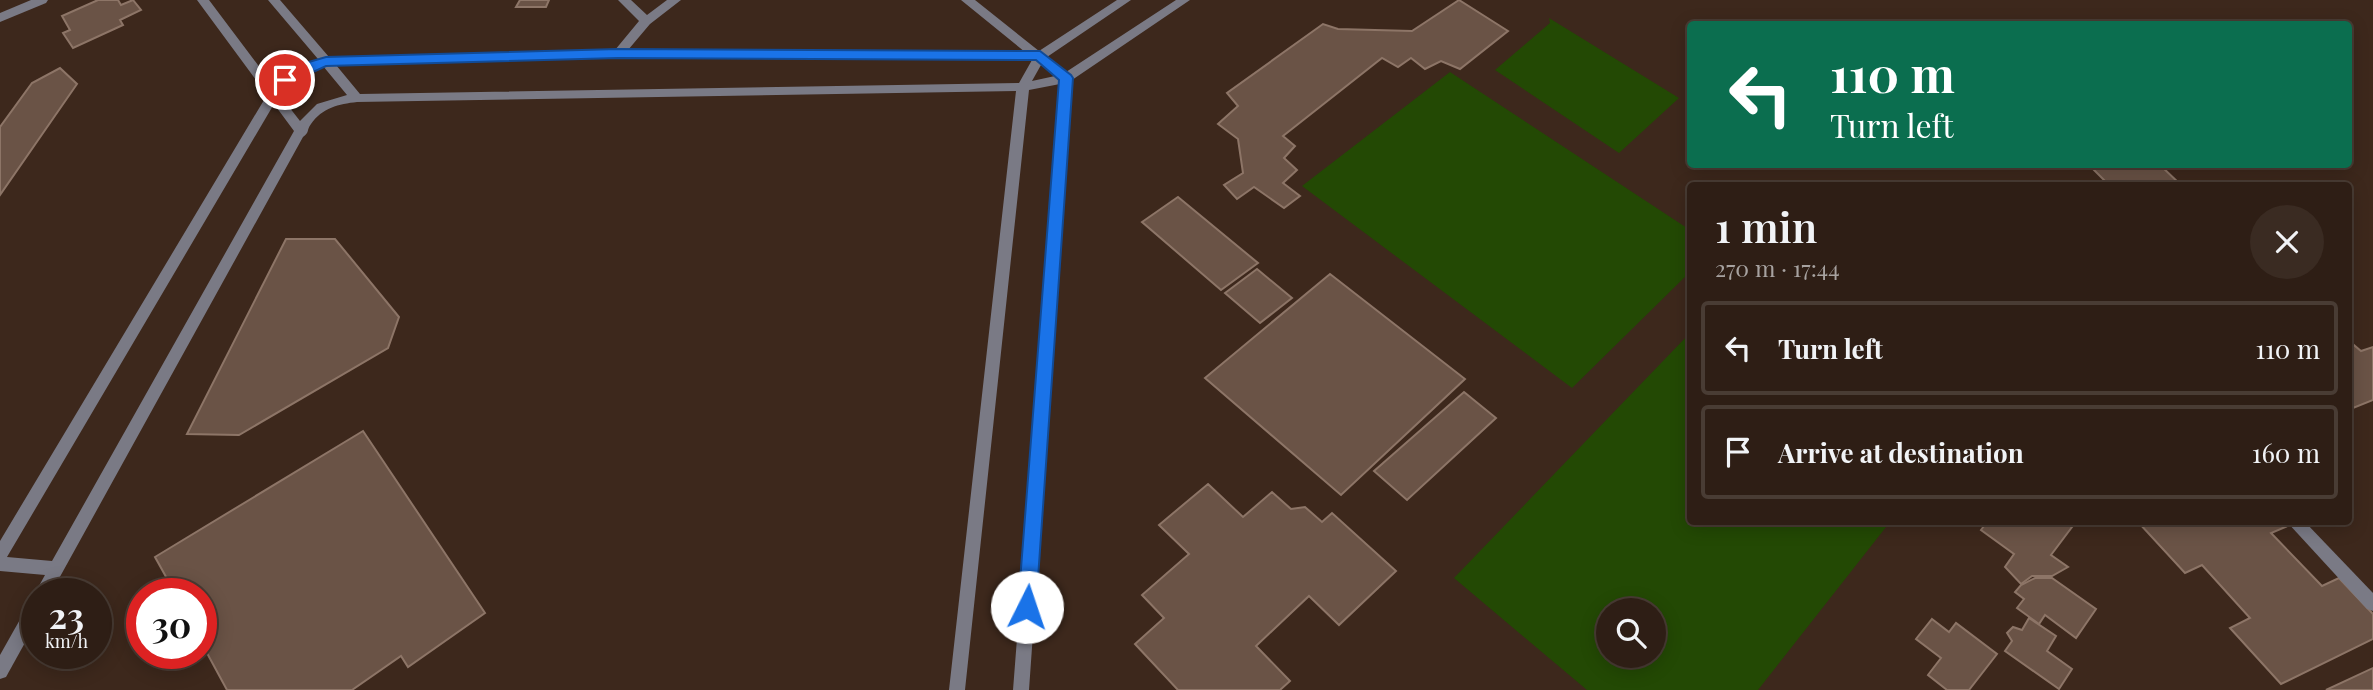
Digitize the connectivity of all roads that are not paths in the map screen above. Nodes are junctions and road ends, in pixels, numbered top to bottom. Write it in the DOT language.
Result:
graph roads {
  1 [pos="43,0"];
  2 [pos="203,0"];
  3 [pos="274,0"];
  4 [pos="624,0"];
  5 [pos="675,0"];
  6 [pos="967,0"];
  7 [pos="1125,0"];
  8 [pos="1184,0"];
  9 [pos="0,18"];
  10 [pos="646,21"];
  11 [pos="618,54"];
  12 [pos="1040,56"];
  13 [pos="326,61"];
  14 [pos="1066,78"];
  15 [pos="1023,87"];
  16 [pos="273,95"];
  17 [pos="357,98"];
  18 [pos="302,134"];
  19 [pos="2298,525"];
  20 [pos="0,555"];
  21 [pos="0,564"];
  22 [pos="57,569"];
  23 [pos="52,578"];
  24 [pos="2373,604"];
  25 [pos="21,634"];
  26 [pos="0,671"];
  27 [pos="957,690"];
  28 [pos="1021,690"];
  1 -- 9 [label="street"];
  2 -- 16 [label="street"];
  3 -- 13 [label="street"];
  4 -- 10 [label="street"];
  5 -- 10 [label="street"];
  6 -- 12 [label="street"];
  7 -- 12 [label="street"];
  8 -- 14 [label="street"];
  10 -- 11 [label="street"];
  11 -- 12 [label="street"];
  11 -- 13 [label="street"];
  12 -- 14 [label="street"];
  12 -- 15 [label="street"];
  13 -- 16 [label="street"];
  13 -- 17 [label="street"];
  14 -- 15 [label="street"];
  14 -- 28 [label="street"];
  15 -- 17 [label="street"];
  15 -- 27 [label="street"];
  16 -- 18 [label="street"];
  16 -- 20 [label="street"];
  17 -- 18 [label="street"];
  18 -- 22 [label="street"];
  19 -- 24 [label="street"];
  21 -- 22 [label="street"];
  22 -- 23 [label="street"];
  25 -- 26 [label="street"];
}
